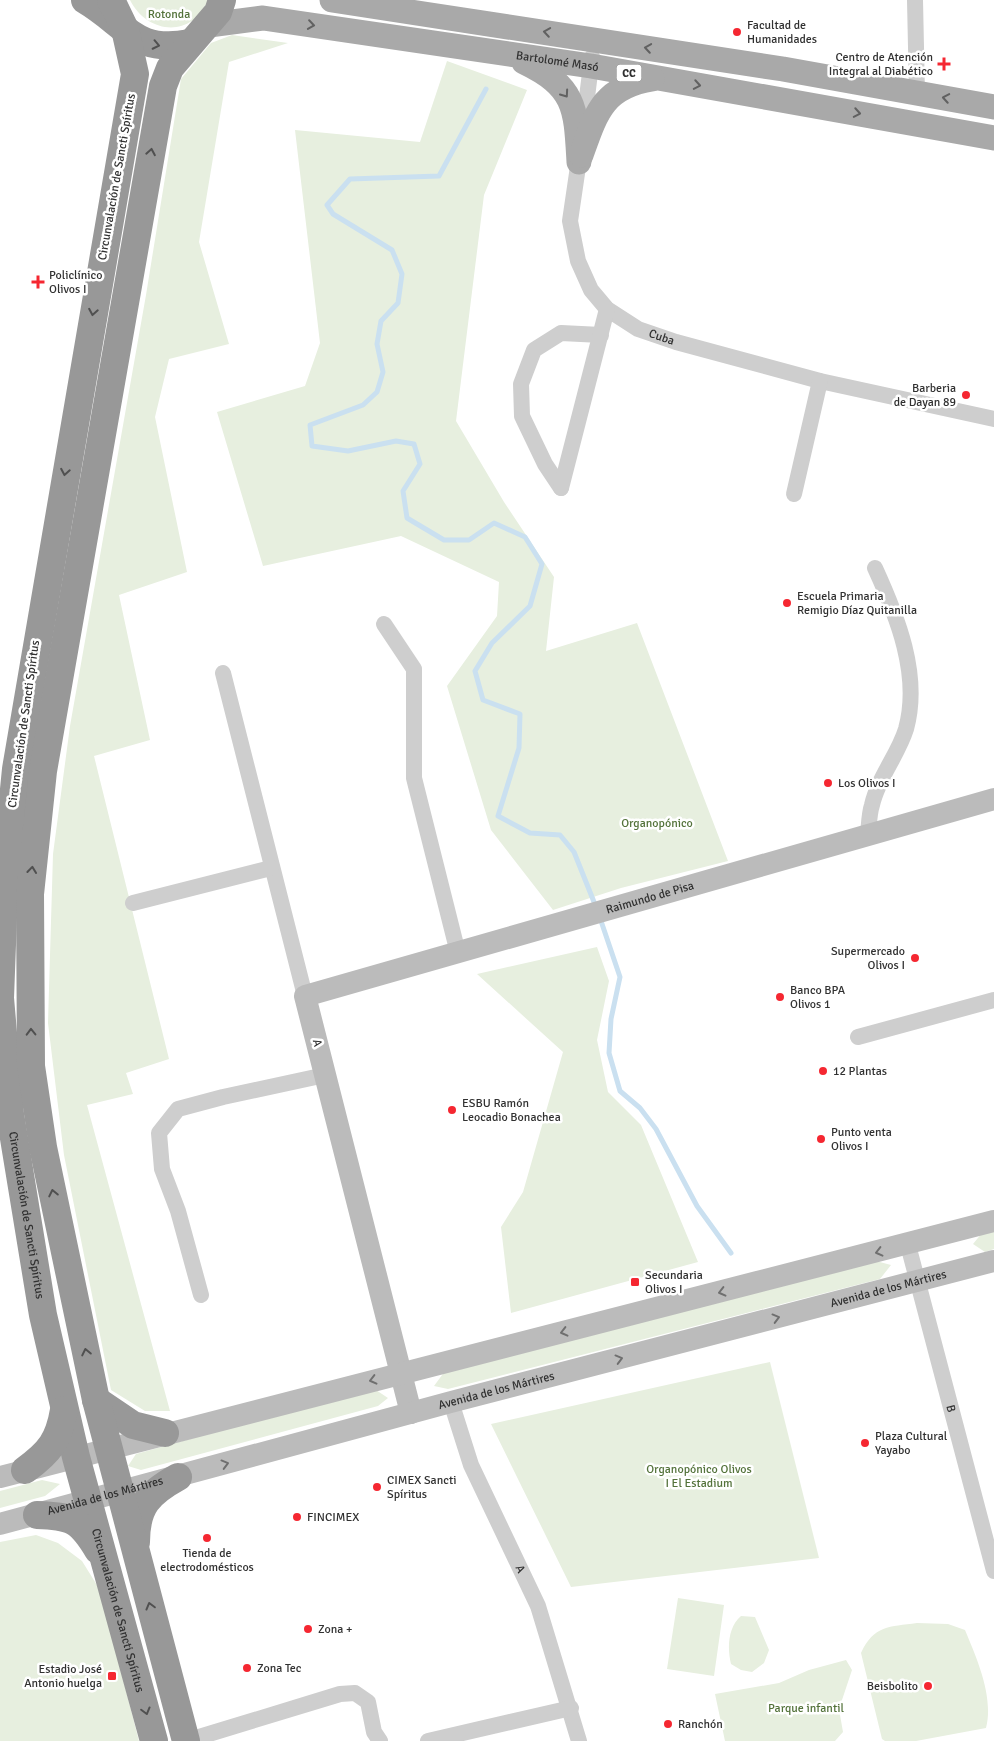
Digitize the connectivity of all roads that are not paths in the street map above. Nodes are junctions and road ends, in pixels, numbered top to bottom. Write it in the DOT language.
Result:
graph roads {
  1 [pos="85,0"];
  2 [pos="111,0"];
  3 [pos="222,0"];
  4 [pos="332,0"];
  5 [pos="915,0"];
  6 [pos="125,29"];
  7 [pos="200,34"];
  8 [pos="595,40"];
  9 [pos="495,52"];
  10 [pos="591,66"];
  11 [pos="657,78"];
  12 [pos="917,94"];
  13 [pos="994,106"];
  14 [pos="994,138"];
  15 [pos="579,162"];
  16 [pos="607,309"];
  17 [pos="601,335"];
  18 [pos="820,381"];
  19 [pos="994,419"];
  20 [pos="794,494"];
  21 [pos="875,568"];
  22 [pos="384,624"];
  23 [pos="223,673"];
  24 [pos="994,799"];
  25 [pos="868,835"];
  26 [pos="271,868"];
  27 [pos="133,903"];
  28 [pos="458,953"];
  29 [pos="305,996"];
  30 [pos="994,1000"];
  31 [pos="858,1037"];
  32 [pos="325,1075"];
  33 [pos="994,1221"];
  34 [pos="952,1233"];
  35 [pos="908,1244"];
  36 [pos="994,1261"];
  37 [pos="963,1269"];
  38 [pos="918,1281"];
  39 [pos="201,1295"];
  40 [pos="400,1373"];
  41 [pos="96,1400"];
  42 [pos="451,1402"];
  43 [pos="64,1410"];
  44 [pos="410,1413"];
  45 [pos="165,1433"];
  46 [pos="108,1448"];
  47 [pos="76,1457"];
  48 [pos="13,1474"];
  49 [pos="178,1477"];
  50 [pos="120,1493"];
  51 [pos="88,1502"];
  52 [pos="37,1515"];
  53 [pos="0,1524"];
  54 [pos="136,1553"];
  55 [pos="106,1562"];
  56 [pos="994,1572"];
  57 [pos="571,1708"];
  58 [pos="154,1741"];
  59 [pos="186,1741"];
  60 [pos="380,1741"];
  61 [pos="428,1741"];
  62 [pos="580,1741"];
  1 -- 6 [label="highway, CC"];
  2 -- 6 [label="highway, Circunvalación de Sancti Spíritus"];
  3 -- 7 [label="highway, Circunvalación de Sancti Spíritus"];
  8 -- 4 [label="main road, CC, one-way"];
  5 -- 12 [label="street"];
  6 -- 7 [label="highway, CC, one-way"];
  6 -- 43 [label="highway, Circunvalación de Sancti Spíritus, one-way"];
  7 -- 9 [label="main road, Bartolomé Masó / CC, one-way"];
  41 -- 7 [label="highway, Circunvalación de Sancti Spíritus, one-way"];
  8 -- 10 [label="street, Cuba"];
  12 -- 8 [label="main road, CC, one-way"];
  9 -- 10 [label="main road, Bartolomé Masó / CC"];
  9 -- 15 [label="main road, one-way"];
  10 -- 11 [label="main road, Bartolomé Masó / CC"];
  10 -- 15 [label="street, Cuba"];
  11 -- 14 [label="main road, Bartolomé Masó / CC, one-way"];
  11 -- 15 [label="main road"];
  13 -- 12 [label="main road, CC, one-way"];
  15 -- 16 [label="street, Cuba"];
  16 -- 17 [label="street"];
  16 -- 18 [label="street, Cuba"];
  17 -- 17 [label="street"];
  18 -- 19 [label="street, Cuba"];
  18 -- 20 [label="street"];
  21 -- 25 [label="street"];
  22 -- 28 [label="street"];
  23 -- 26 [label="street, A"];
  24 -- 25 [label="main road, Raimundo de Pisa"];
  25 -- 28 [label="main road, Raimundo de Pisa"];
  26 -- 27 [label="street"];
  26 -- 29 [label="street, A"];
  28 -- 29 [label="main road, Raimundo de Pisa"];
  29 -- 32 [label="main road, A"];
  30 -- 31 [label="street"];
  32 -- 39 [label="street"];
  32 -- 40 [label="main road, A"];
  33 -- 34 [label="main road"];
  34 -- 35 [label="main road"];
  34 -- 37 [label="main road"];
  35 -- 38 [label="street, B"];
  35 -- 40 [label="main road, one-way"];
  36 -- 37 [label="main road, Avenida de los Mártires"];
  37 -- 38 [label="main road, Avenida de los Mártires"];
  42 -- 38 [label="main road, Avenida de los Mártires, one-way"];
  38 -- 56 [label="street, B"];
  40 -- 44 [label="main road, A"];
  40 -- 45 [label="main road, one-way"];
  41 -- 45 [label="highway"];
  41 -- 46 [label="highway, Circunvalación de Sancti Spíritus"];
  42 -- 44 [label="main road, Avenida de los Mártires"];
  42 -- 57 [label="street, A"];
  43 -- 47 [label="highway, Circunvalación de Sancti Spíritus"];
  43 -- 48 [label="highway"];
  49 -- 44 [label="main road, Avenida de los Mártires, one-way"];
  45 -- 46 [label="main road"];
  46 -- 47 [label="main road"];
  46 -- 50 [label="highway, Circunvalación de Sancti Spíritus"];
  47 -- 48 [label="main road"];
  47 -- 51 [label="highway, Circunvalación de Sancti Spíritus"];
  49 -- 50 [label="main road, Avenida de los Mártires"];
  49 -- 54 [label="highway"];
  50 -- 51 [label="main road, Avenida de los Mártires"];
  50 -- 54 [label="highway, Circunvalación de Sancti Spíritus"];
  51 -- 52 [label="main road, Avenida de los Mártires"];
  51 -- 55 [label="highway, Circunvalación de Sancti Spíritus"];
  52 -- 53 [label="main road, Avenida de los Mártires"];
  52 -- 55 [label="highway"];
  59 -- 54 [label="highway, Circunvalación de Sancti Spíritus, one-way"];
  55 -- 58 [label="highway, Circunvalación de Sancti Spíritus, one-way"];
  57 -- 61 [label="street"];
  57 -- 62 [label="street, A"];
  59 -- 60 [label="street"];
}
